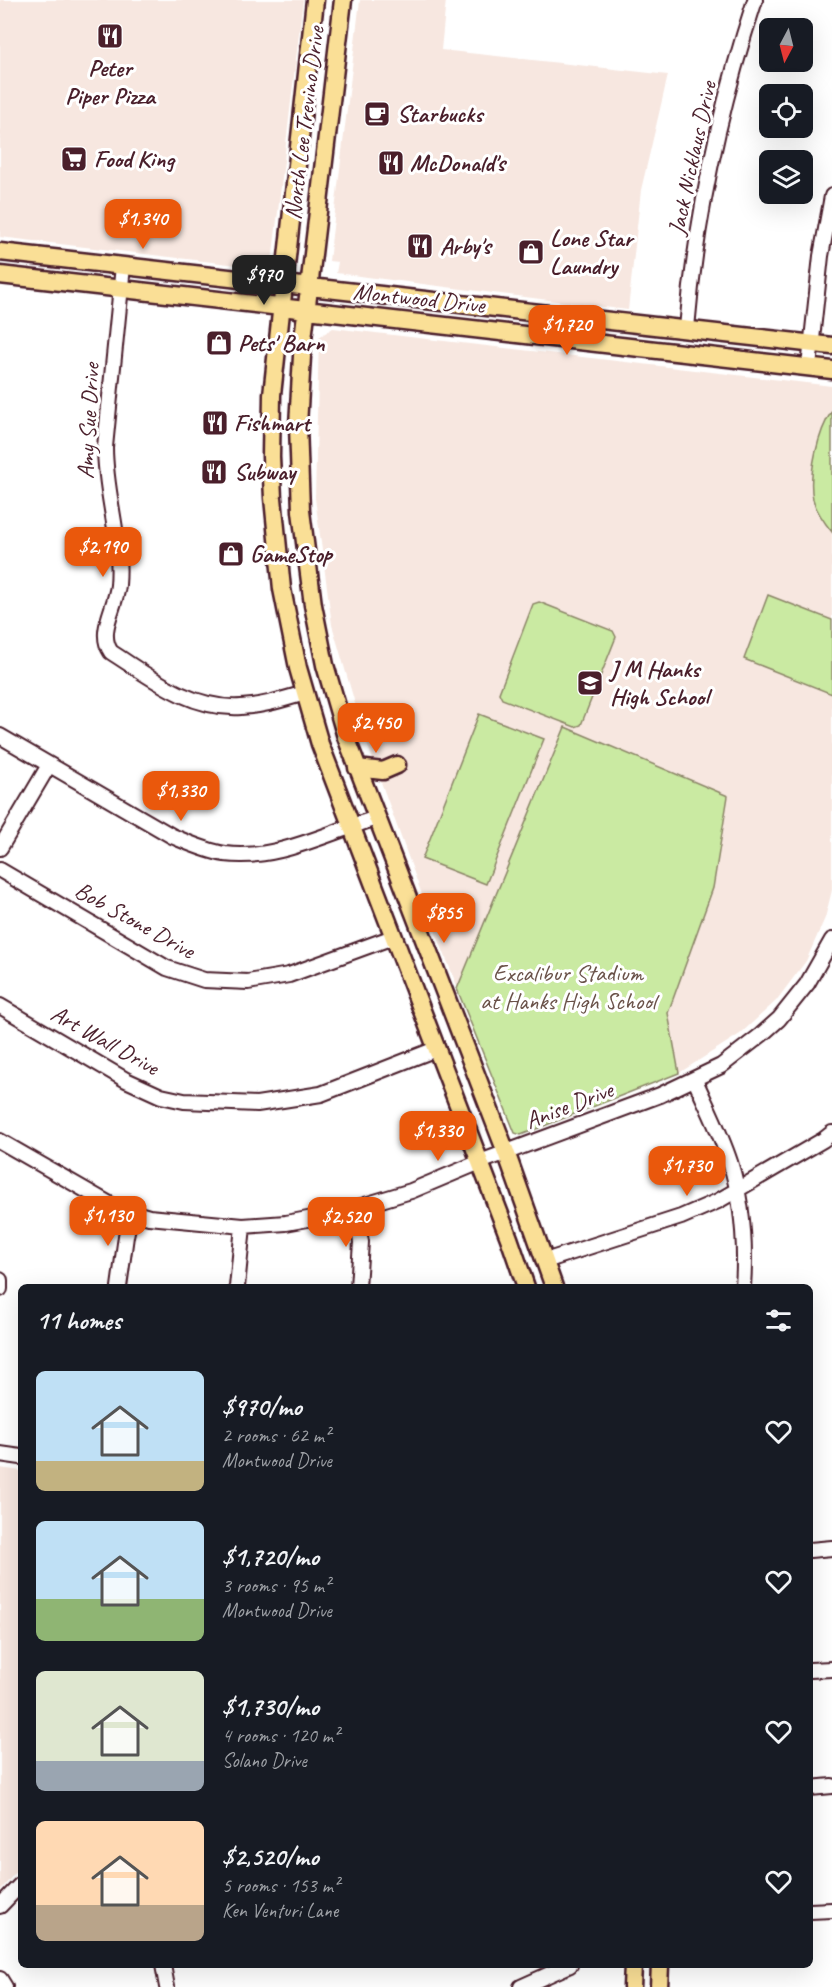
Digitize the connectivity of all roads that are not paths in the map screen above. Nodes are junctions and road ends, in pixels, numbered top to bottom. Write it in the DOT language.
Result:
graph roads {
  1 [pos="315,0"];
  2 [pos="343,0"];
  3 [pos="755,0"];
  4 [pos="304,93"];
  5 [pos="332,97"];
  6 [pos="832,196"];
  7 [pos="830,220"];
  8 [pos="0,252"];
  9 [pos="123,266"];
  10 [pos="0,275"];
  11 [pos="283,284"];
  12 [pos="309,287"];
  13 [pos="120,289"];
  14 [pos="281,307"];
  15 [pos="306,310"];
  16 [pos="556,313"];
  17 [pos="687,328"];
  18 [pos="554,337"];
  19 [pos="812,344"];
  20 [pos="832,346"];
  21 [pos="809,367"];
  22 [pos="832,370"];
  23 [pos="313,605"];
  24 [pos="286,612"];
  25 [pos="305,693"];
  26 [pos="0,736"];
  27 [pos="49,765"];
  28 [pos="397,765"];
  29 [pos="357,768"];
  30 [pos="376,818"];
  31 [pos="351,825"];
  32 [pos="0,848"];
  33 [pos="0,870"];
  34 [pos="393,937"];
  35 [pos="832,940"];
  36 [pos="0,1006"];
  37 [pos="436,1049"];
  38 [pos="695,1080"];
  39 [pos="832,1133"];
  40 [pos="0,1141"];
  41 [pos="506,1152"];
  42 [pos="480,1162"];
  43 [pos="737,1191"];
  44 [pos="355,1209"];
  45 [pos="132,1213"];
  46 [pos="243,1226"];
  47 [pos="545,1261"];
  48 [pos="0,1280"];
  49 [pos="119,1284"];
  50 [pos="237,1284"];
  51 [pos="358,1284"];
  52 [pos="525,1284"];
  53 [pos="553,1284"];
  54 [pos="743,1284"];
  55 [pos="0,1289"];
  56 [pos="0,1454"];
  57 [pos="18,1457"];
  58 [pos="832,1548"];
  59 [pos="813,1550"];
  60 [pos="832,1669"];
  61 [pos="813,1670"];
  62 [pos="832,1786"];
  63 [pos="813,1788"];
  64 [pos="18,1887"];
  65 [pos="0,1906"];
  66 [pos="832,1910"];
  67 [pos="813,1911"];
  68 [pos="164,1968"];
  69 [pos="563,1968"];
  70 [pos="633,1968"];
  71 [pos="660,1968"];
  72 [pos="0,1979"];
  73 [pos="5,1987"];
  74 [pos="167,1987"];
  75 [pos="521,1987"];
  76 [pos="632,1987"];
  77 [pos="659,1987"];
  1 -- 4 [label="main road, North Lee Trevino Drive"];
  2 -- 5 [label="main road, North Lee Trevino Drive"];
  3 -- 17 [label="street, Jack Nicklaus Drive"];
  4 -- 5 [label="main road"];
  4 -- 11 [label="main road, North Lee Trevino Drive"];
  5 -- 12 [label="main road, North Lee Trevino Drive"];
  6 -- 7 [label="street"];
  7 -- 19 [label="street"];
  8 -- 9 [label="main road, Montwood Drive"];
  9 -- 11 [label="main road, Montwood Drive"];
  9 -- 13 [label="street, Amy Sue Drive"];
  10 -- 13 [label="main road, Montwood Drive"];
  11 -- 12 [label="main road, Montwood Drive"];
  11 -- 14 [label="main road, North Lee Trevino Drive"];
  12 -- 15 [label="main road, North Lee Trevino Drive"];
  12 -- 16 [label="main road, Montwood Drive"];
  13 -- 14 [label="main road, Montwood Drive"];
  13 -- 25 [label="street, Amy Sue Drive"];
  14 -- 15 [label="main road, Montwood Drive"];
  14 -- 24 [label="main road, North Lee Trevino Drive"];
  15 -- 18 [label="main road, Montwood Drive"];
  15 -- 23 [label="main road, North Lee Trevino Drive"];
  16 -- 17 [label="main road, Montwood Drive"];
  16 -- 18 [label="main road"];
  17 -- 19 [label="main road, Montwood Drive"];
  18 -- 21 [label="main road, Montwood Drive"];
  19 -- 20 [label="main road, Montwood Drive"];
  19 -- 21 [label="street"];
  21 -- 22 [label="main road, Montwood Drive"];
  23 -- 24 [label="main road"];
  23 -- 29 [label="main road, North Lee Trevino Drive"];
  24 -- 25 [label="main road, North Lee Trevino Drive"];
  25 -- 31 [label="main road, North Lee Trevino Drive"];
  26 -- 27 [label="street"];
  27 -- 31 [label="street"];
  27 -- 32 [label="street"];
  28 -- 29 [label="main road"];
  29 -- 30 [label="main road, North Lee Trevino Drive"];
  30 -- 31 [label="street"];
  30 -- 41 [label="main road, North Lee Trevino Drive"];
  31 -- 34 [label="main road, North Lee Trevino Drive"];
  33 -- 34 [label="street, Bob Stone Drive"];
  34 -- 37 [label="main road, North Lee Trevino Drive"];
  35 -- 38 [label="street, Anise Drive"];
  36 -- 37 [label="street, Art Wall Drive"];
  37 -- 42 [label="main road, North Lee Trevino Drive"];
  38 -- 41 [label="street, Anise Drive"];
  38 -- 43 [label="street"];
  39 -- 43 [label="street"];
  40 -- 45 [label="street, Anise Drive"];
  41 -- 42 [label="street, Anise Drive"];
  41 -- 47 [label="main road, North Lee Trevino Drive"];
  42 -- 44 [label="street, Anise Drive"];
  42 -- 52 [label="main road, North Lee Trevino Drive"];
  43 -- 47 [label="street"];
  43 -- 54 [label="street"];
  44 -- 46 [label="street, Anise Drive"];
  44 -- 51 [label="street"];
  45 -- 46 [label="street, Anise Drive"];
  45 -- 49 [label="street"];
  46 -- 50 [label="street"];
  47 -- 53 [label="main road, North Lee Trevino Drive"];
  48 -- 55 [label="street"];
  56 -- 57 [label="street"];
  58 -- 59 [label="street"];
  60 -- 61 [label="street"];
  62 -- 63 [label="street"];
  64 -- 65 [label="street"];
  66 -- 67 [label="street"];
  68 -- 74 [label="street"];
  69 -- 75 [label="street"];
  70 -- 76 [label="main road"];
  71 -- 77 [label="main road"];
  72 -- 73 [label="street"];
}
